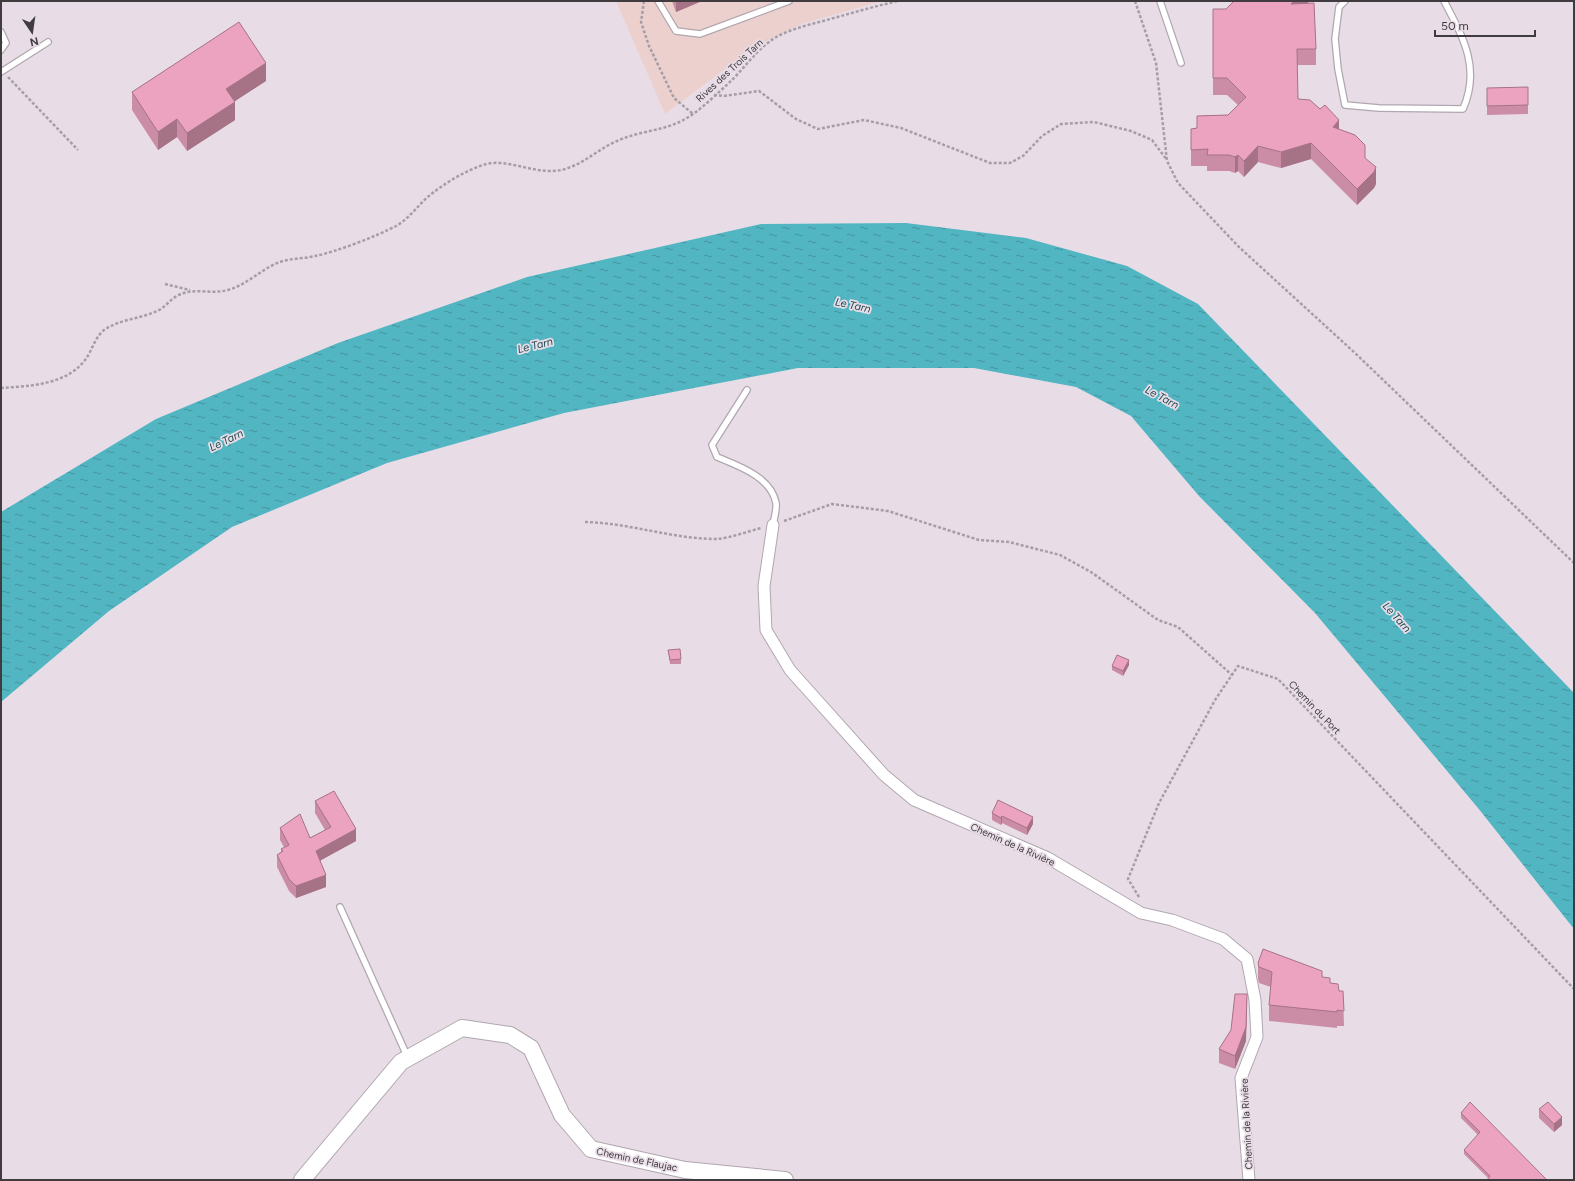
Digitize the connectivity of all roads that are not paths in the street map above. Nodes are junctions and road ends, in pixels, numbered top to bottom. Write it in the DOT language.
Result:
graph roads {
  1 [pos="658,1"];
  2 [pos="788,1"];
  3 [pos="1160,1"];
  4 [pos="1345,1"];
  5 [pos="1444,1"];
  6 [pos="1,32"];
  7 [pos="48,42"];
  8 [pos="1,50"];
  9 [pos="1181,63"];
  10 [pos="1,71"];
  11 [pos="747,390"];
  12 [pos="773,525"];
  13 [pos="340,907"];
  14 [pos="408,1058"];
  15 [pos="302,1180"];
  16 [pos="785,1180"];
  17 [pos="1249,1180"];
  1 -- 2 [label="lane"];
  3 -- 9 [label="lane"];
  4 -- 5 [label="lane"];
  6 -- 8 [label="lane"];
  7 -- 10 [label="lane"];
  11 -- 12 [label="lane"];
  12 -- 17 [label="street, Chemin de la Rivière"];
  13 -- 14 [label="lane"];
  14 -- 15 [label="street, Chemin de Flaujac"];
  14 -- 16 [label="street, Chemin de Flaujac"];
}
